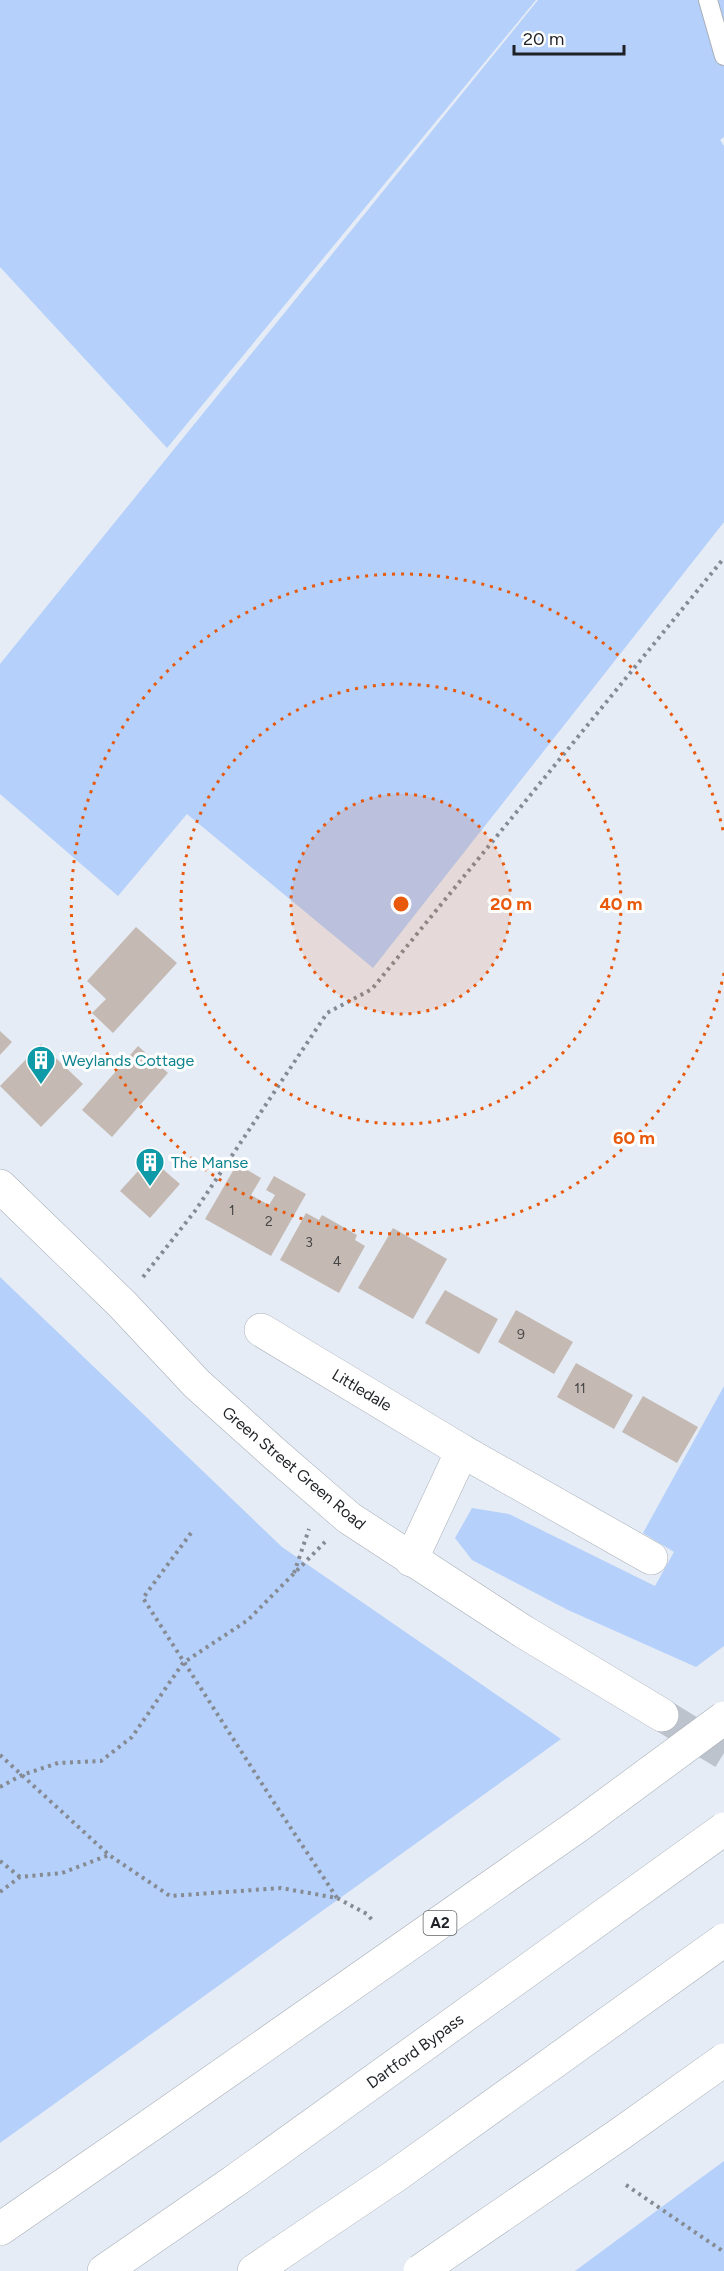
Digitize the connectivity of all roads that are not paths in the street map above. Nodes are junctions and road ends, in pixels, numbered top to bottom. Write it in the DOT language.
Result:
graph roads {
  1 [pos="708,0"];
  2 [pos="724,56"];
  3 [pos="0,1186"];
  4 [pos="261,1330"];
  5 [pos="462,1450"];
  6 [pos="651,1558"];
  7 [pos="411,1560"];
  8 [pos="662,1715"];
  9 [pos="724,1718"];
  10 [pos="724,1829"];
  11 [pos="724,1940"];
  12 [pos="724,2060"];
  13 [pos="0,2229"];
  14 [pos="104,2271"];
  15 [pos="254,2271"];
  16 [pos="420,2271"];
  1 -- 2 [label="lane"];
  3 -- 7 [label="main road, Green Street Green Road"];
  4 -- 5 [label="main road, Littledale"];
  5 -- 6 [label="main road, Littledale"];
  5 -- 7 [label="main road"];
  7 -- 8 [label="main road, Green Street Green Road"];
  9 -- 13 [label="main road, A2, bridge"];
  10 -- 14 [label="main road, Dartford Bypass, bridge"];
  11 -- 15 [label="main road, bridge"];
  12 -- 16 [label="main road, bridge"];
}
